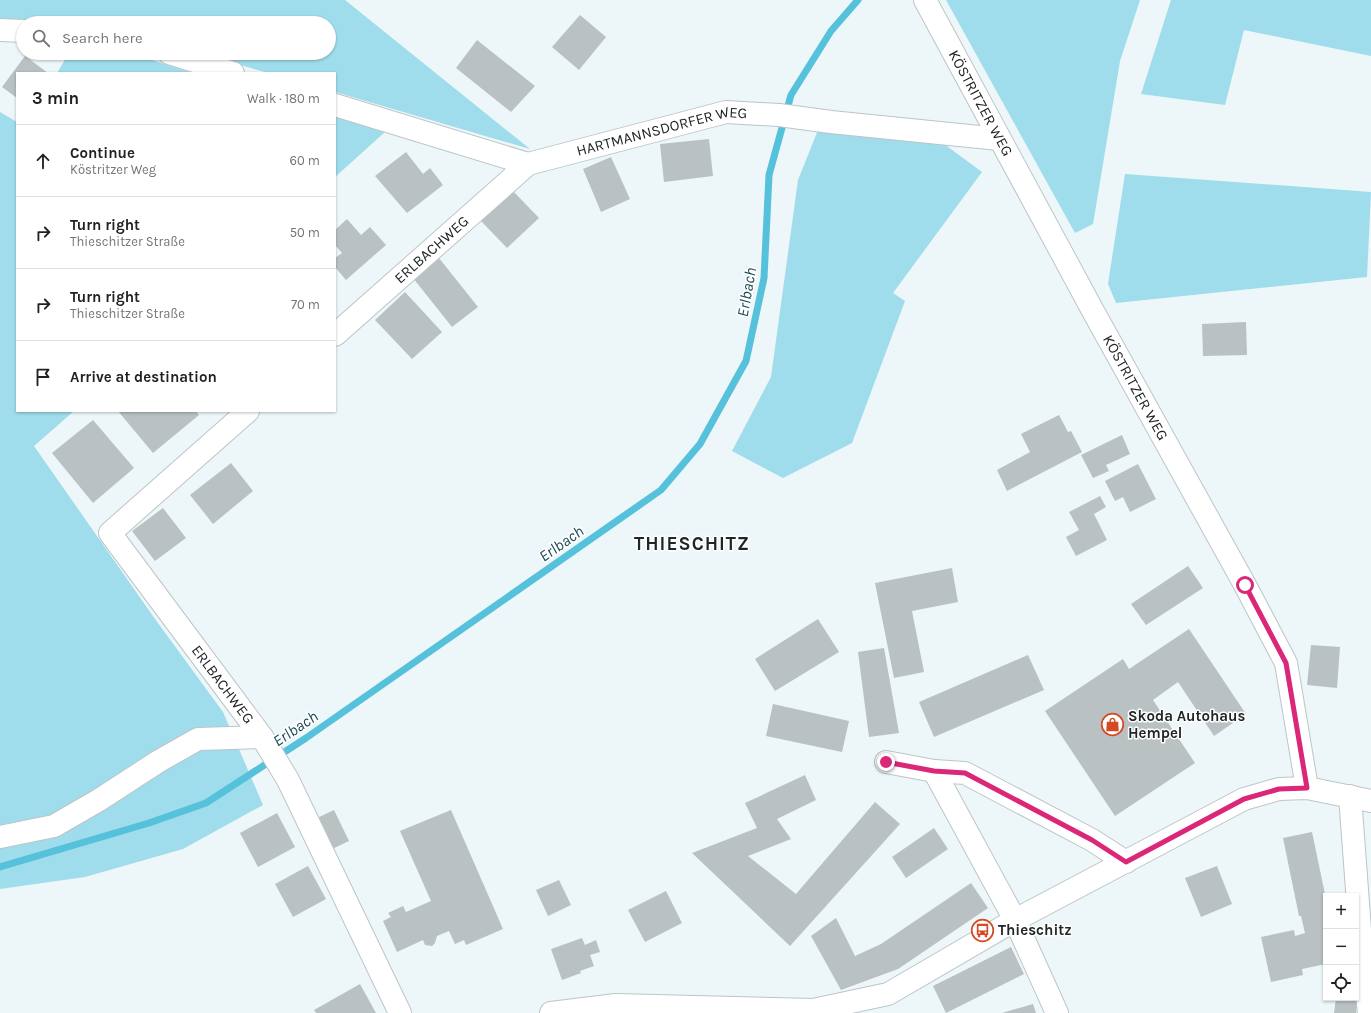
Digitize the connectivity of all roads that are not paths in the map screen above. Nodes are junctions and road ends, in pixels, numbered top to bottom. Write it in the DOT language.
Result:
graph roads {
  1 [pos="925,0"];
  2 [pos="0,30"];
  3 [pos="16,31"];
  4 [pos="191,60"];
  5 [pos="230,72"];
  6 [pos="336,104"];
  7 [pos="999,139"];
  8 [pos="528,164"];
  9 [pos="336,334"];
  10 [pos="247,412"];
  11 [pos="266,744"];
  12 [pos="886,762"];
  13 [pos="934,771"];
  14 [pos="1307,788"];
  15 [pos="1350,796"];
  16 [pos="1371,801"];
  17 [pos="0,836"];
  18 [pos="1126,862"];
  19 [pos="1015,920"];
  20 [pos="400,1013"];
  21 [pos="551,1013"];
  22 [pos="1057,1013"];
  23 [pos="1370,1013"];
  1 -- 7 [label="street, KÖSTRITZER WEG"];
  2 -- 3 [label="street"];
  4 -- 5 [label="street"];
  6 -- 8 [label="street"];
  7 -- 8 [label="street, HARTMANNSDORFER WEG"];
  7 -- 14 [label="street, KÖSTRITZER WEG"];
  8 -- 9 [label="street, ERLBACHWEG"];
  10 -- 11 [label="street, ERLBACHWEG"];
  11 -- 17 [label="street"];
  11 -- 20 [label="street, ERLBACHWEG"];
  12 -- 13 [label="street"];
  13 -- 18 [label="street"];
  13 -- 19 [label="street"];
  14 -- 15 [label="street"];
  14 -- 18 [label="street"];
  15 -- 16 [label="street"];
  15 -- 23 [label="street"];
  18 -- 19 [label="street"];
  19 -- 21 [label="street"];
  19 -- 22 [label="street"];
}
